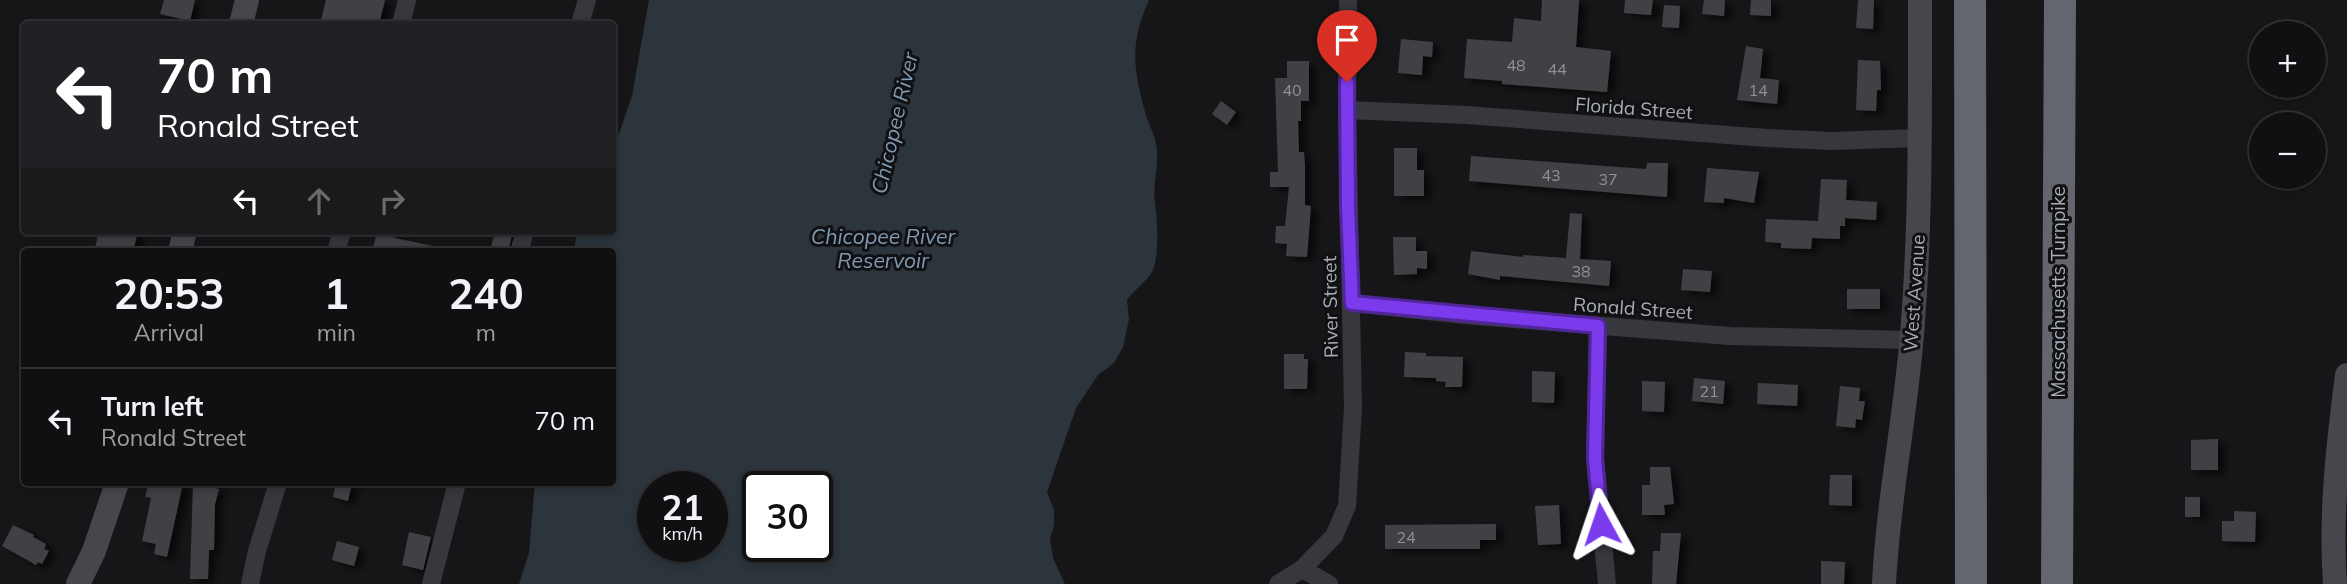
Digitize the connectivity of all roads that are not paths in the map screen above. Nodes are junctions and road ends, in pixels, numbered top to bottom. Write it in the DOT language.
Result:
graph roads {
  1 [pos="247,0"];
  2 [pos="407,0"];
  3 [pos="587,0"];
  4 [pos="1348,0"];
  5 [pos="1920,0"];
  6 [pos="1970,0"];
  7 [pos="2060,0"];
  8 [pos="242,21"];
  9 [pos="402,21"];
  10 [pos="581,21"];
  11 [pos="1346,110"];
  12 [pos="1918,138"];
  13 [pos="1352,303"];
  14 [pos="1598,326"];
  15 [pos="1912,340"];
  16 [pos="2347,375"];
  17 [pos="2344,424"];
  18 [pos="116,486"];
  19 [pos="277,486"];
  20 [pos="456,486"];
  21 [pos="1301,569"];
  22 [pos="78,584"];
  23 [pos="250,584"];
  24 [pos="431,584"];
  25 [pos="1278,584"];
  26 [pos="1329,584"];
  27 [pos="1607,584"];
  28 [pos="1884,584"];
  29 [pos="1971,584"];
  30 [pos="2057,584"];
  31 [pos="2334,584"];
  1 -- 8 [label="main road"];
  2 -- 9 [label="street"];
  3 -- 10 [label="street"];
  4 -- 11 [label="street, River Street"];
  5 -- 12 [label="main road, West Avenue"];
  6 -- 29 [label="highway"];
  7 -- 30 [label="highway, Massachusetts Turnpike"];
  11 -- 12 [label="street, Florida Street"];
  11 -- 13 [label="street, River Street"];
  12 -- 15 [label="main road, West Avenue"];
  13 -- 14 [label="street, Ronald Street"];
  13 -- 21 [label="street, River Street"];
  14 -- 15 [label="street, Ronald Street"];
  14 -- 27 [label="street"];
  15 -- 28 [label="main road, West Avenue"];
  16 -- 17 [label="main road"];
  17 -- 31 [label="main road"];
  18 -- 22 [label="main road"];
  19 -- 23 [label="street"];
  20 -- 24 [label="street"];
  21 -- 25 [label="street, River Street"];
  21 -- 26 [label="street"];
}
